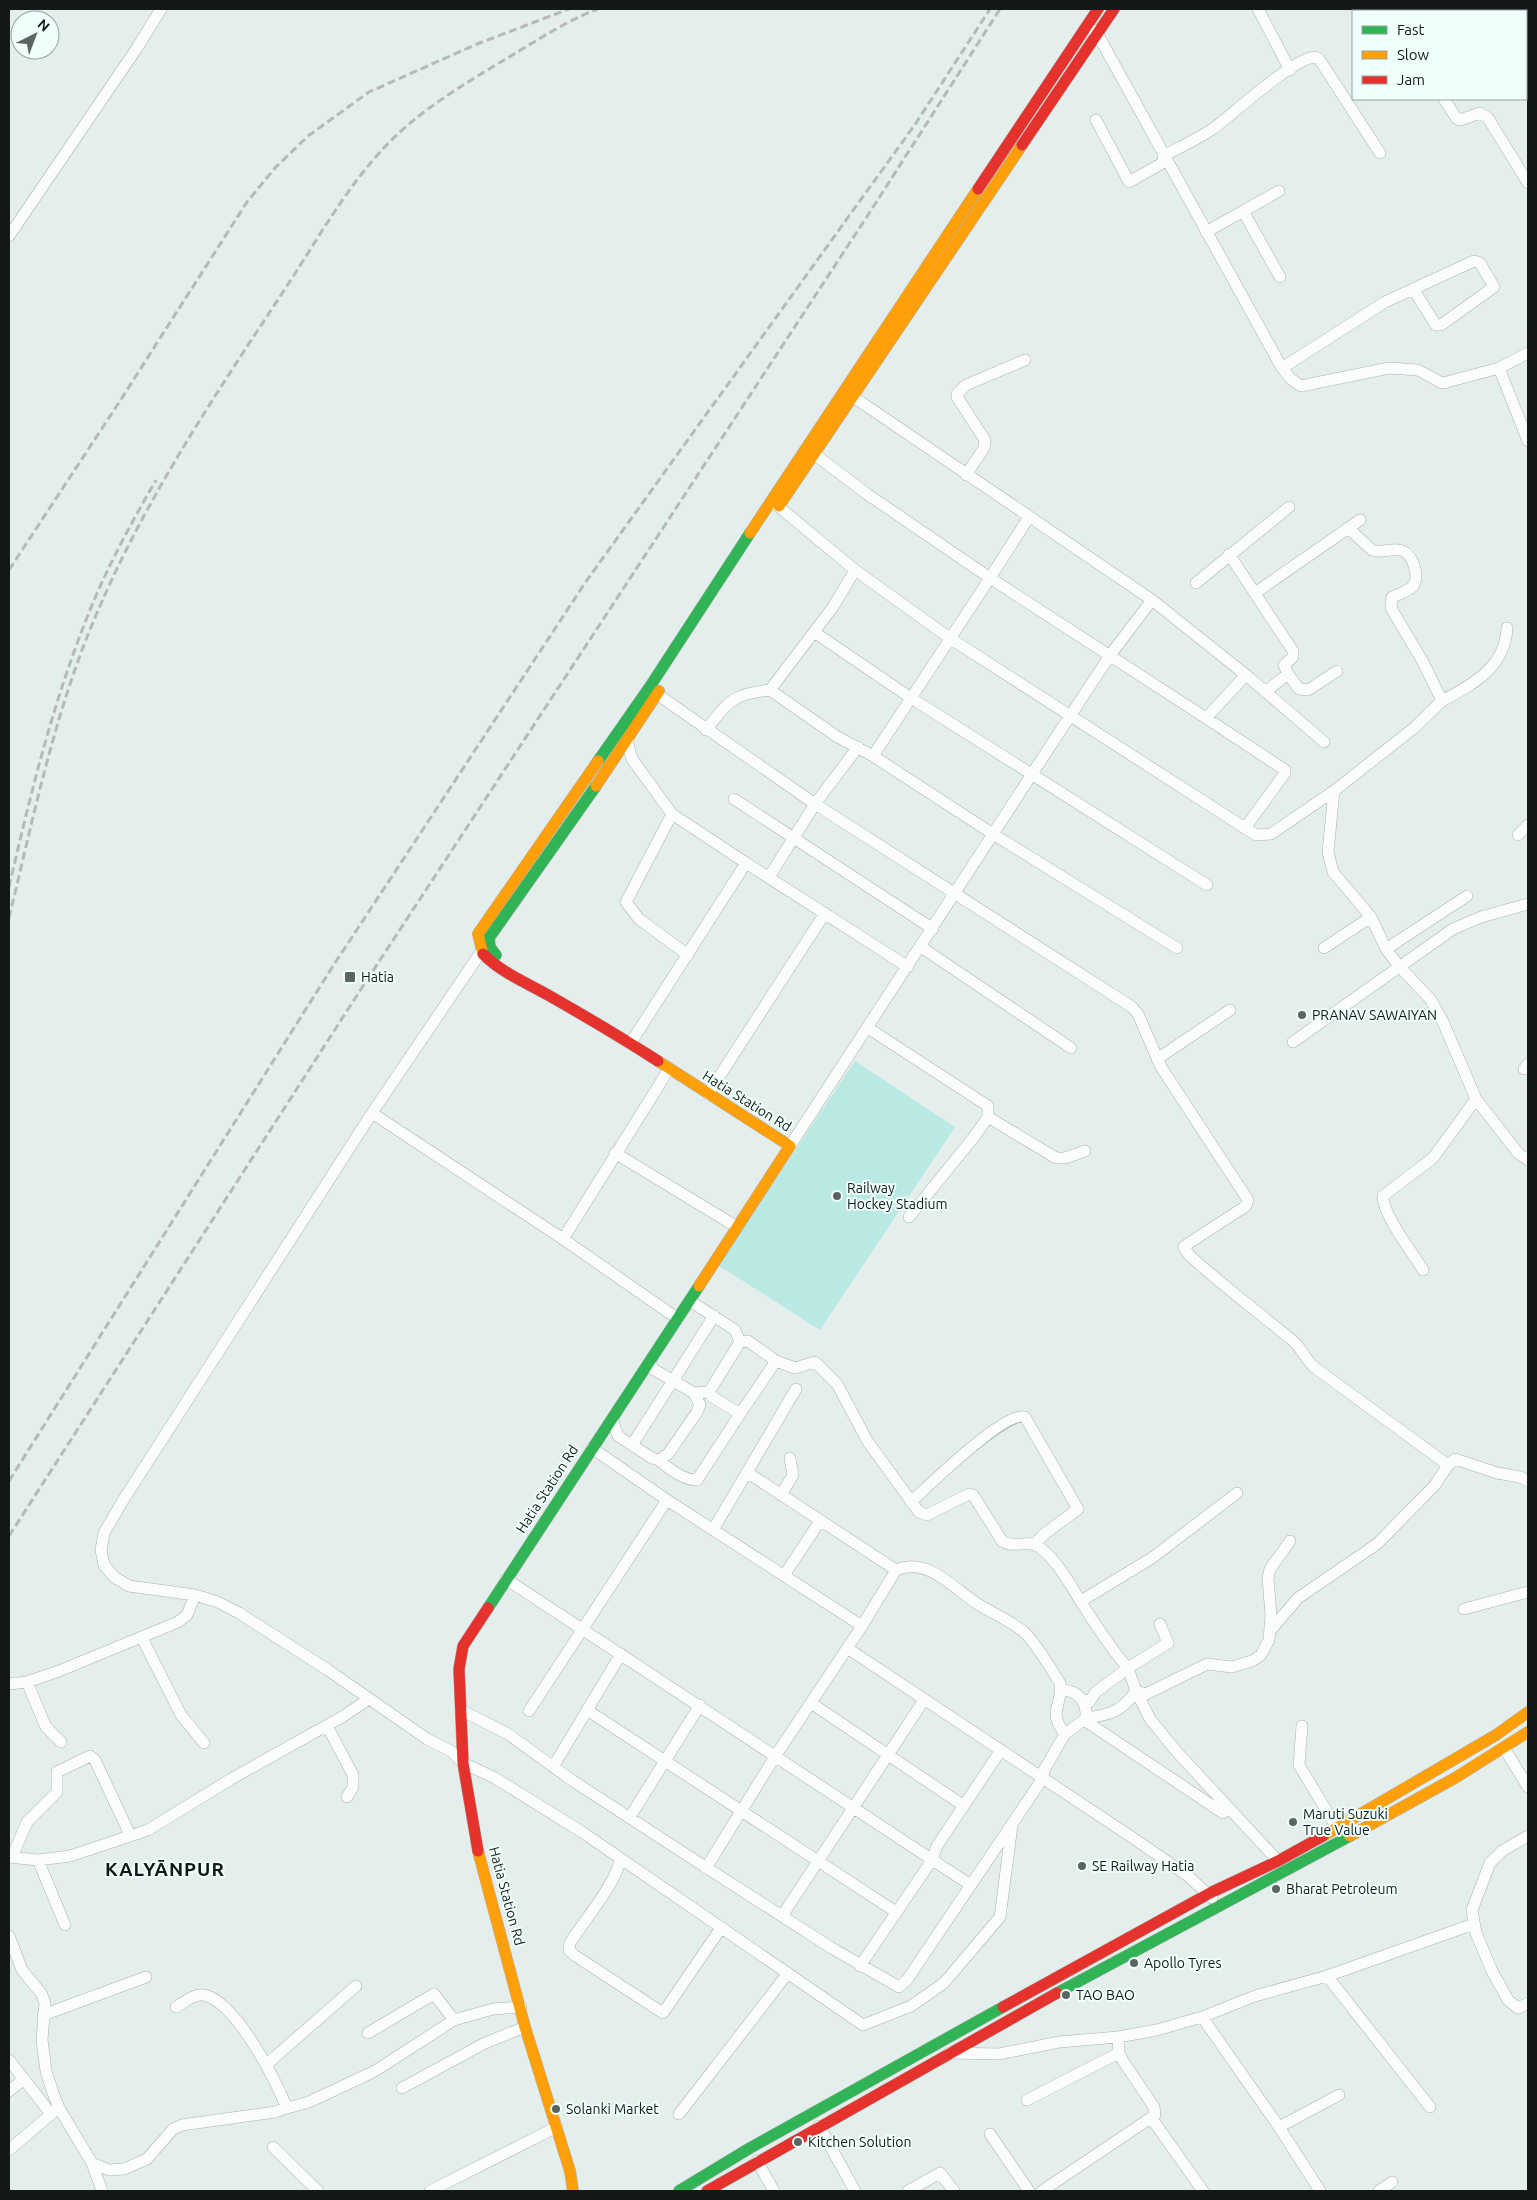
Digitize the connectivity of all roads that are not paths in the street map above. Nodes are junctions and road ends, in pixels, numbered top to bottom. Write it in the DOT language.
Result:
graph roads {
  1 [pos="161,9"];
  2 [pos="1098,9"];
  3 [pos="1114,9"];
  4 [pos="1258,9"];
  5 [pos="1087,25"];
  6 [pos="1098,35"];
  7 [pos="1290,70"];
  8 [pos="1445,100"];
  9 [pos="1096,120"];
  10 [pos="1380,153"];
  11 [pos="1165,159"];
  12 [pos="1528,183"];
  13 [pos="1279,191"];
  14 [pos="1242,211"];
  15 [pos="1206,232"];
  16 [pos="9,236"];
  17 [pos="1280,277"];
  18 [pos="1413,289"];
  19 [pos="1528,353"];
  20 [pos="1024,360"];
  21 [pos="1282,368"];
  22 [pos="1499,368"];
  23 [pos="852,396"];
  24 [pos="1528,441"];
  25 [pos="814,454"];
  26 [pos="966,475"];
  27 [pos="775,503"];
  28 [pos="1288,507"];
  29 [pos="1029,517"];
  30 [pos="1360,520"];
  31 [pos="1348,528"];
  32 [pos="1228,554"];
  33 [pos="855,570"];
  34 [pos="990,578"];
  35 [pos="1196,583"];
  36 [pos="1254,594"];
  37 [pos="1152,600"];
  38 [pos="1507,628"];
  39 [pos="814,632"];
  40 [pos="951,639"];
  41 [pos="1111,654"];
  42 [pos="1337,671"];
  43 [pos="1288,674"];
  44 [pos="1246,675"];
  45 [pos="770,690"];
  46 [pos="653,691"];
  47 [pos="1265,692"];
  48 [pos="911,698"];
  49 [pos="1442,702"];
  50 [pos="1072,717"];
  51 [pos="1206,718"];
  52 [pos="706,730"];
  53 [pos="627,741"];
  54 [pos="1324,742"];
  55 [pos="858,748"];
  56 [pos="873,756"];
  57 [pos="1032,775"];
  58 [pos="1334,791"];
  59 [pos="734,799"];
  60 [pos="815,804"];
  61 [pos="672,814"];
  62 [pos="1528,825"];
  63 [pos="1245,828"];
  64 [pos="993,834"];
  65 [pos="1518,835"];
  66 [pos="794,838"];
  67 [pos="746,863"];
  68 [pos="769,877"];
  69 [pos="1208,885"];
  70 [pos="955,894"];
  71 [pos="1467,896"];
  72 [pos="1528,904"];
  73 [pos="825,913"];
  74 [pos="1371,917"];
  75 [pos="933,928"];
  76 [pos="921,947"];
  77 [pos="1177,948"];
  78 [pos="1324,948"];
  79 [pos="1386,948"];
  80 [pos="481,952"];
  81 [pos="688,955"];
  82 [pos="908,966"];
  83 [pos="1399,966"];
  84 [pos="520,979"];
  85 [pos="1230,1010"];
  86 [pos="868,1028"];
  87 [pos="1293,1042"];
  88 [pos="630,1044"];
  89 [pos="1071,1048"];
  90 [pos="1157,1059"];
  91 [pos="669,1069"];
  92 [pos="708,1094"];
  93 [pos="1476,1099"];
  94 [pos="372,1113"];
  95 [pos="988,1117"];
  96 [pos="790,1146"];
  97 [pos="1085,1151"];
  98 [pos="615,1153"];
  99 [pos="1528,1160"];
  100 [pos="910,1217"];
  101 [pos="737,1227"];
  102 [pos="563,1239"];
  103 [pos="1423,1270"];
  104 [pos="690,1301"];
  105 [pos="714,1316"];
  106 [pos="678,1318"];
  107 [pos="740,1342"];
  108 [pos="776,1361"];
  109 [pos="650,1362"];
  110 [pos="672,1381"];
  111 [pos="796,1390"];
  112 [pos="709,1392"];
  113 [pos="694,1394"];
  114 [pos="740,1414"];
  115 [pos="612,1420"];
  116 [pos="632,1445"];
  117 [pos="592,1448"];
  118 [pos="790,1458"];
  119 [pos="659,1460"];
  120 [pos="1448,1465"];
  121 [pos="748,1473"];
  122 [pos="1528,1481"];
  123 [pos="1237,1493"];
  124 [pos="781,1495"];
  125 [pos="667,1500"];
  126 [pos="911,1502"];
  127 [pos="820,1521"];
  128 [pos="713,1530"];
  129 [pos="1290,1541"];
  130 [pos="1034,1544"];
  131 [pos="896,1570"];
  132 [pos="785,1574"];
  133 [pos="506,1579"];
  134 [pos="1528,1592"];
  135 [pos="195,1595"];
  136 [pos="1080,1601"];
  137 [pos="1464,1609"];
  138 [pos="1160,1624"];
  139 [pos="862,1626"];
  140 [pos="583,1630"];
  141 [pos="1270,1631"];
  142 [pos="142,1638"];
  143 [pos="847,1648"];
  144 [pos="621,1654"];
  145 [pos="1128,1668"];
  146 [pos="27,1682"];
  147 [pos="9,1684"];
  148 [pos="1061,1690"];
  149 [pos="1136,1691"];
  150 [pos="369,1699"];
  151 [pos="924,1700"];
  152 [pos="1084,1700"];
  153 [pos="811,1703"];
  154 [pos="700,1705"];
  155 [pos="461,1710"];
  156 [pos="587,1710"];
  157 [pos="529,1711"];
  158 [pos="1528,1712"];
  159 [pos="1085,1719"];
  160 [pos="327,1726"];
  161 [pos="1302,1726"];
  162 [pos="1528,1732"];
  163 [pos="1065,1734"];
  164 [pos="61,1742"];
  165 [pos="204,1743"];
  166 [pos="1504,1748"];
  167 [pos="1000,1750"];
  168 [pos="889,1754"];
  169 [pos="776,1755"];
  170 [pos="664,1761"];
  171 [pos="463,1763"];
  172 [pos="553,1766"];
  173 [pos="1043,1778"];
  174 [pos="1528,1787"];
  175 [pos="346,1797"];
  176 [pos="964,1806"];
  177 [pos="853,1808"];
  178 [pos="742,1811"];
  179 [pos="1223,1813"];
  180 [pos="630,1817"];
  181 [pos="1012,1825"];
  182 [pos="1337,1828"];
  183 [pos="130,1835"];
  184 [pos="1528,1836"];
  185 [pos="10,1857"];
  186 [pos="620,1859"];
  187 [pos="38,1860"];
  188 [pos="932,1860"];
  189 [pos="1278,1861"];
  190 [pos="817,1862"];
  191 [pos="706,1868"];
  192 [pos="969,1884"];
  193 [pos="1210,1893"];
  194 [pos="1217,1906"];
  195 [pos="896,1912"];
  196 [pos="782,1916"];
  197 [pos="1474,1924"];
  198 [pos="65,1925"];
  199 [pos="721,1928"];
  200 [pos="9,1936"];
  201 [pos="860,1966"];
  202 [pos="788,1972"];
  203 [pos="1327,1976"];
  204 [pos="146,1977"];
  205 [pos="356,1986"];
  206 [pos="1527,2006"];
  207 [pos="176,2007"];
  208 [pos="521,2007"];
  209 [pos="43,2015"];
  210 [pos="1202,2017"];
  211 [pos="454,2020"];
  212 [pos="525,2027"];
  213 [pos="368,2033"];
  214 [pos="1118,2037"];
  215 [pos="949,2053"];
  216 [pos="1119,2053"];
  217 [pos="9,2060"];
  218 [pos="267,2064"];
  219 [pos="24,2079"];
  220 [pos="402,2088"];
  221 [pos="9,2091"];
  222 [pos="1339,2095"];
  223 [pos="1027,2100"];
  224 [pos="1430,2107"];
  225 [pos="286,2108"];
  226 [pos="55,2111"];
  227 [pos="679,2114"];
  228 [pos="1152,2119"];
  229 [pos="819,2126"];
  230 [pos="557,2127"];
  231 [pos="1279,2127"];
  232 [pos="990,2134"];
  233 [pos="273,2147"];
  234 [pos="9,2150"];
  235 [pos="757,2161"];
  236 [pos="92,2163"];
  237 [pos="1392,2182"];
  238 [pos="102,2191"];
  239 [pos="318,2191"];
  240 [pos="430,2191"];
  241 [pos="573,2191"];
  242 [pos="679,2191"];
  243 [pos="707,2191"];
  244 [pos="774,2191"];
  245 [pos="855,2191"];
  246 [pos="908,2191"];
  247 [pos="954,2191"];
  248 [pos="1029,2191"];
  249 [pos="1042,2191"];
  250 [pos="1203,2191"];
  251 [pos="1320,2191"];
  252 [pos="1379,2191"];
  1 -- 16 [label="street"];
  2 -- 5 [label="street"];
  3 -- 6 [label="street"];
  4 -- 7 [label="street"];
  5 -- 6 [label="street"];
  5 -- 27 [label="street"];
  6 -- 11 [label="street"];
  6 -- 23 [label="street"];
  7 -- 10 [label="street"];
  7 -- 11 [label="street"];
  8 -- 12 [label="street"];
  9 -- 11 [label="street"];
  11 -- 15 [label="street"];
  13 -- 14 [label="street"];
  14 -- 15 [label="street"];
  14 -- 17 [label="street"];
  15 -- 21 [label="street"];
  18 -- 18 [label="street"];
  18 -- 21 [label="street"];
  19 -- 22 [label="street"];
  20 -- 26 [label="street"];
  21 -- 22 [label="street"];
  22 -- 24 [label="street"];
  23 -- 25 [label="street"];
  23 -- 26 [label="street"];
  25 -- 27 [label="street"];
  25 -- 34 [label="street"];
  26 -- 29 [label="street"];
  27 -- 33 [label="street"];
  27 -- 46 [label="street"];
  28 -- 32 [label="street"];
  29 -- 34 [label="street"];
  29 -- 37 [label="street"];
  30 -- 31 [label="street"];
  31 -- 36 [label="street"];
  31 -- 49 [label="street"];
  32 -- 35 [label="street"];
  32 -- 36 [label="street"];
  33 -- 39 [label="street"];
  33 -- 40 [label="street"];
  34 -- 40 [label="street"];
  34 -- 41 [label="street"];
  36 -- 43 [label="street"];
  37 -- 41 [label="street"];
  37 -- 44 [label="street"];
  38 -- 49 [label="street"];
  39 -- 45 [label="street"];
  39 -- 48 [label="street"];
  40 -- 48 [label="street"];
  40 -- 50 [label="street"];
  41 -- 50 [label="street"];
  41 -- 51 [label="street"];
  42 -- 43 [label="street"];
  43 -- 47 [label="street"];
  44 -- 47 [label="street"];
  44 -- 51 [label="street"];
  45 -- 52 [label="street"];
  45 -- 55 [label="street"];
  46 -- 52 [label="street"];
  46 -- 53 [label="street"];
  46 -- 80 [label="street"];
  47 -- 54 [label="street"];
  48 -- 56 [label="street"];
  48 -- 57 [label="street"];
  49 -- 58 [label="street"];
  50 -- 57 [label="street"];
  50 -- 63 [label="street"];
  51 -- 63 [label="street"];
  52 -- 60 [label="street"];
  53 -- 61 [label="street"];
  53 -- 84 [label="street"];
  55 -- 56 [label="street"];
  55 -- 60 [label="street"];
  56 -- 64 [label="street"];
  57 -- 64 [label="street"];
  57 -- 69 [label="street"];
  58 -- 63 [label="street"];
  58 -- 74 [label="street"];
  59 -- 66 [label="street"];
  60 -- 66 [label="street"];
  60 -- 70 [label="street"];
  61 -- 67 [label="street"];
  61 -- 81 [label="street"];
  62 -- 65 [label="street"];
  64 -- 70 [label="street"];
  64 -- 77 [label="street"];
  66 -- 68 [label="street"];
  66 -- 75 [label="street"];
  67 -- 68 [label="street"];
  67 -- 81 [label="street"];
  68 -- 73 [label="street"];
  70 -- 75 [label="street"];
  70 -- 90 [label="street"];
  71 -- 79 [label="street"];
  72 -- 83 [label="street"];
  73 -- 82 [label="street"];
  73 -- 92 [label="street"];
  74 -- 78 [label="street"];
  74 -- 79 [label="street"];
  75 -- 76 [label="street"];
  76 -- 82 [label="street"];
  76 -- 89 [label="street"];
  79 -- 83 [label="street"];
  80 -- 84 [label="street"];
  80 -- 94 [label="street"];
  81 -- 88 [label="street"];
  82 -- 86 [label="street"];
  83 -- 87 [label="street"];
  83 -- 93 [label="street"];
  84 -- 88 [label="street, Hatia Station Rd"];
  85 -- 90 [label="street"];
  86 -- 95 [label="street"];
  86 -- 96 [label="street"];
  88 -- 91 [label="street, Hatia Station Rd"];
  90 -- 120 [label="street"];
  91 -- 92 [label="street, Hatia Station Rd"];
  91 -- 98 [label="street"];
  92 -- 96 [label="street, Hatia Station Rd"];
  93 -- 99 [label="street"];
  93 -- 103 [label="street"];
  94 -- 102 [label="street"];
  94 -- 135 [label="street"];
  95 -- 97 [label="street"];
  95 -- 100 [label="street"];
  96 -- 101 [label="street, Hatia Station Rd"];
  98 -- 101 [label="street"];
  98 -- 102 [label="street"];
  101 -- 104 [label="street, Hatia Station Rd"];
  102 -- 106 [label="street"];
  104 -- 105 [label="street"];
  104 -- 106 [label="street, Hatia Station Rd"];
  105 -- 107 [label="street"];
  105 -- 110 [label="street"];
  106 -- 109 [label="street, Hatia Station Rd"];
  107 -- 108 [label="street"];
  107 -- 112 [label="street"];
  108 -- 114 [label="street"];
  108 -- 126 [label="street"];
  109 -- 110 [label="street"];
  109 -- 115 [label="street, Hatia Station Rd"];
  110 -- 113 [label="street"];
  110 -- 116 [label="street"];
  111 -- 121 [label="street"];
  112 -- 113 [label="street"];
  112 -- 114 [label="street"];
  113 -- 119 [label="street"];
  114 -- 119 [label="street"];
  115 -- 116 [label="street"];
  115 -- 117 [label="street, Hatia Station Rd"];
  116 -- 119 [label="street"];
  117 -- 125 [label="street"];
  117 -- 133 [label="street, Hatia Station Rd"];
  118 -- 124 [label="street"];
  120 -- 122 [label="street"];
  120 -- 141 [label="street"];
  121 -- 124 [label="street"];
  121 -- 128 [label="street"];
  123 -- 136 [label="street"];
  124 -- 127 [label="street"];
  125 -- 128 [label="street"];
  125 -- 140 [label="street"];
  126 -- 130 [label="street"];
  126 -- 130 [label="street"];
  127 -- 131 [label="street"];
  127 -- 132 [label="street"];
  128 -- 132 [label="street"];
  129 -- 141 [label="street"];
  130 -- 136 [label="street"];
  131 -- 139 [label="street"];
  131 -- 148 [label="street"];
  132 -- 139 [label="street"];
  133 -- 140 [label="street"];
  133 -- 155 [label="street, Hatia Station Rd"];
  134 -- 137 [label="street"];
  135 -- 142 [label="street"];
  135 -- 150 [label="street"];
  136 -- 145 [label="street"];
  138 -- 145 [label="street"];
  139 -- 143 [label="street"];
  140 -- 144 [label="street"];
  140 -- 157 [label="street"];
  141 -- 149 [label="street"];
  142 -- 146 [label="street"];
  142 -- 165 [label="street"];
  143 -- 151 [label="street"];
  143 -- 153 [label="street"];
  144 -- 154 [label="street"];
  144 -- 156 [label="street"];
  145 -- 149 [label="street"];
  145 -- 152 [label="street"];
  146 -- 147 [label="street"];
  146 -- 164 [label="street"];
  148 -- 152 [label="street"];
  148 -- 163 [label="street"];
  149 -- 159 [label="street"];
  149 -- 189 [label="street"];
  150 -- 160 [label="street"];
  150 -- 171 [label="street"];
  151 -- 167 [label="street"];
  151 -- 168 [label="street"];
  152 -- 159 [label="street"];
  153 -- 168 [label="street"];
  153 -- 169 [label="street"];
  154 -- 169 [label="street"];
  154 -- 170 [label="street"];
  155 -- 171 [label="street, Hatia Station Rd"];
  155 -- 172 [label="street"];
  156 -- 170 [label="street"];
  156 -- 172 [label="street"];
  158 -- 182 [label="street"];
  159 -- 163 [label="street"];
  159 -- 179 [label="street"];
  160 -- 175 [label="street"];
  160 -- 183 [label="street"];
  161 -- 182 [label="street"];
  162 -- 166 [label="street"];
  163 -- 173 [label="street"];
  166 -- 174 [label="street"];
  166 -- 194 [label="street"];
  167 -- 173 [label="street"];
  167 -- 176 [label="street"];
  168 -- 176 [label="street"];
  168 -- 177 [label="street"];
  169 -- 177 [label="street"];
  169 -- 178 [label="street"];
  170 -- 178 [label="street"];
  170 -- 180 [label="street"];
  171 -- 186 [label="street"];
  171 -- 208 [label="street, Hatia Station Rd"];
  172 -- 180 [label="street"];
  173 -- 181 [label="street"];
  173 -- 193 [label="street"];
  176 -- 188 [label="street"];
  177 -- 188 [label="street"];
  177 -- 190 [label="street"];
  178 -- 190 [label="street"];
  178 -- 191 [label="street"];
  180 -- 191 [label="street"];
  181 -- 192 [label="street"];
  181 -- 202 [label="street"];
  182 -- 189 [label="street"];
  183 -- 185 [label="street"];
  183 -- 187 [label="street"];
  184 -- 197 [label="street"];
  185 -- 187 [label="street"];
  186 -- 199 [label="street"];
  186 -- 199 [label="street"];
  187 -- 198 [label="street"];
  188 -- 192 [label="street"];
  188 -- 195 [label="street"];
  189 -- 193 [label="street"];
  190 -- 195 [label="street"];
  190 -- 196 [label="street"];
  191 -- 196 [label="street"];
  192 -- 201 [label="street"];
  193 -- 194 [label="street"];
  193 -- 242 [label="street"];
  194 -- 215 [label="street"];
  195 -- 201 [label="street"];
  196 -- 201 [label="street"];
  197 -- 203 [label="street"];
  197 -- 206 [label="street"];
  199 -- 202 [label="street"];
  200 -- 209 [label="street"];
  202 -- 227 [label="street"];
  203 -- 210 [label="street"];
  203 -- 224 [label="street"];
  204 -- 209 [label="street"];
  205 -- 218 [label="street"];
  207 -- 218 [label="street"];
  208 -- 211 [label="street"];
  208 -- 212 [label="street, Hatia Station Rd"];
  209 -- 226 [label="street"];
  210 -- 214 [label="street"];
  210 -- 231 [label="street"];
  211 -- 213 [label="street"];
  211 -- 225 [label="street"];
  212 -- 220 [label="street"];
  212 -- 230 [label="street, Hatia Station Rd"];
  214 -- 215 [label="street"];
  214 -- 216 [label="street"];
  215 -- 229 [label="street"];
  216 -- 223 [label="street"];
  216 -- 228 [label="street"];
  217 -- 219 [label="street"];
  218 -- 225 [label="street"];
  219 -- 221 [label="street"];
  219 -- 226 [label="street"];
  222 -- 231 [label="street"];
  225 -- 236 [label="street"];
  226 -- 234 [label="street"];
  226 -- 236 [label="street"];
  228 -- 249 [label="street"];
  228 -- 250 [label="street"];
  229 -- 235 [label="street"];
  229 -- 245 [label="street"];
  230 -- 240 [label="street"];
  230 -- 241 [label="street, Hatia Station Rd"];
  231 -- 251 [label="street"];
  232 -- 248 [label="street"];
  233 -- 239 [label="street"];
  235 -- 243 [label="street"];
  235 -- 244 [label="street"];
  236 -- 238 [label="street"];
  237 -- 252 [label="street"];
  246 -- 247 [label="street"];
}
